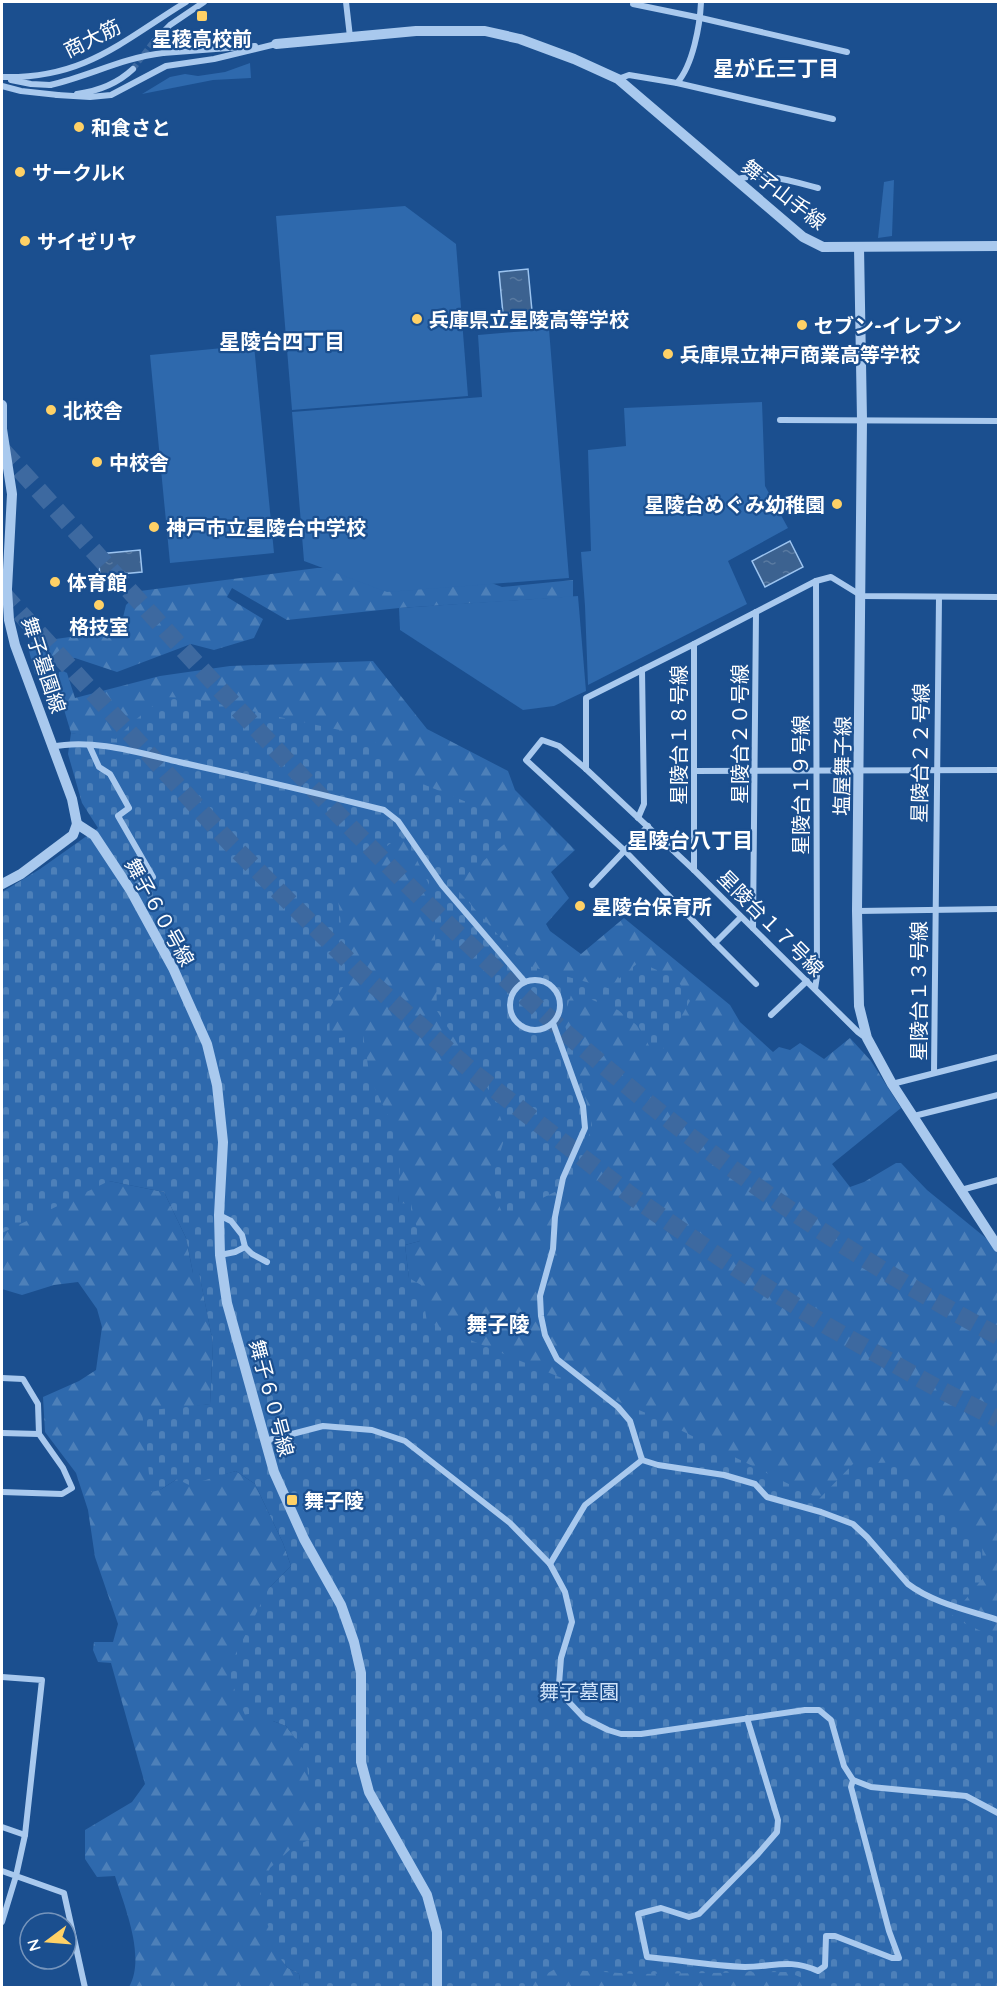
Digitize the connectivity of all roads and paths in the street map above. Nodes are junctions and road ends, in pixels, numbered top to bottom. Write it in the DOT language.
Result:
graph roads {
  1 [pos="186,2"];
  2 [pos="204,2"];
  3 [pos="346,2"];
  4 [pos="701,2"];
  5 [pos="633,4"];
  6 [pos="701,18"];
  7 [pos="350,37"];
  8 [pos="154,41"];
  9 [pos="276,45"];
  10 [pos="847,52"];
  11 [pos="133,69"];
  12 [pos="2,78"];
  13 [pos="618,79"];
  14 [pos="677,83"];
  15 [pos="2,86"];
  16 [pos="57,95"];
  17 [pos="833,119"];
  18 [pos="736,180"];
  19 [pos="818,188"];
  20 [pos="999,246"];
  21 [pos="859,247"];
  22 [pos="2,405"];
  23 [pos="780,420"];
  24 [pos="862,420"];
  25 [pos="999,422"];
  26 [pos="816,581"];
  27 [pos="862,596"];
  28 [pos="939,597"];
  29 [pos="999,597"];
  30 [pos="756,612"];
  31 [pos="694,644"];
  32 [pos="642,670"];
  33 [pos="89,745"];
  34 [pos="52,747"];
  35 [pos="586,769"];
  36 [pos="999,770"];
  37 [pos="694,771"];
  38 [pos="756,771"];
  39 [pos="817,771"];
  40 [pos="860,771"];
  41 [pos="937,771"];
  42 [pos="639,818"];
  43 [pos="77,824"];
  44 [pos="648,826"];
  45 [pos="625,851"];
  46 [pos="694,870"];
  47 [pos="2,884"];
  48 [pos="592,885"];
  49 [pos="131,891"];
  50 [pos="999,909"];
  51 [pos="935,910"];
  52 [pos="858,911"];
  53 [pos="741,917"];
  54 [pos="753,928"];
  55 [pos="715,943"];
  56 [pos="807,981"];
  57 [pos="525,982"];
  58 [pos="756,984"];
  59 [pos="815,989"];
  60 [pos="771,1015"];
  61 [pos="553,1023"];
  62 [pos="867,1038"];
  63 [pos="999,1057"];
  64 [pos="934,1073"];
  65 [pos="892,1084"];
  66 [pos="999,1095"];
  67 [pos="914,1116"];
  68 [pos="999,1180"];
  69 [pos="961,1190"];
  70 [pos="219,1215"];
  71 [pos="245,1247"];
  72 [pos="999,1247"];
  73 [pos="220,1255"];
  74 [pos="267,1262"];
  75 [pos="2,1378"];
  76 [pos="2,1433"];
  77 [pos="39,1434"];
  78 [pos="264,1442"];
  79 [pos="642,1460"];
  80 [pos="2,1492"];
  81 [pos="550,1564"];
  82 [pos="999,1620"];
  83 [pos="2,1677"];
  84 [pos="747,1718"];
  85 [pos="853,1780"];
  86 [pos="999,1813"];
  87 [pos="2,1827"];
  88 [pos="25,1835"];
  89 [pos="2,1871"];
  90 [pos="16,1876"];
  91 [pos="2,1922"];
  92 [pos="85,1988"];
  93 [pos="437,1988"];
  1 -- 12 [label="street, 商大筋"];
  2 -- 8 [label="street"];
  3 -- 7 [label="street"];
  4 -- 6 [label="street"];
  5 -- 6 [label="street"];
  6 -- 10 [label="street"];
  6 -- 14 [label="street"];
  7 -- 9 [label="street, 舞子山手線"];
  7 -- 13 [label="street, 舞子山手線"];
  9 -- 12 [label="street, bridge"];
  9 -- 16 [label="street"];
  11 -- 16 [label="street"];
  13 -- 14 [label="street"];
  13 -- 18 [label="street, 舞子山手線"];
  14 -- 17 [label="street"];
  15 -- 16 [label="street"];
  18 -- 19 [label="street"];
  18 -- 21 [label="street, 舞子山手線"];
  20 -- 21 [label="street, 舞子山手線"];
  21 -- 24 [label="street, 塩屋舞子線"];
  22 -- 34 [label="street, 舞子墓園線"];
  23 -- 24 [label="street"];
  24 -- 25 [label="street"];
  24 -- 27 [label="street, 塩屋舞子線"];
  26 -- 27 [label="street"];
  26 -- 30 [label="street, 星陵台１８号線"];
  26 -- 39 [label="street, 星陵台１９号線"];
  27 -- 28 [label="street"];
  27 -- 40 [label="street, 塩屋舞子線"];
  28 -- 29 [label="street"];
  28 -- 41 [label="street, 星陵台２２号線"];
  30 -- 31 [label="street, 星陵台１８号線"];
  30 -- 38 [label="street, 星陵台２０号線"];
  31 -- 32 [label="street"];
  31 -- 37 [label="street, 星陵台１８号線"];
  32 -- 35 [label="street"];
  32 -- 42 [label="street"];
  33 -- 34 [label="street"];
  33 -- 49 [label="street"];
  33 -- 57 [label="street"];
  34 -- 43 [label="street, 舞子墓園線"];
  35 -- 42 [label="street, 星陵台１７号線"];
  35 -- 45 [label="street, 星陵台１７号線"];
  36 -- 41 [label="street"];
  37 -- 38 [label="street"];
  37 -- 46 [label="street, 星陵台１８号線"];
  38 -- 39 [label="street"];
  38 -- 54 [label="street, 星陵台２０号線"];
  39 -- 40 [label="street"];
  39 -- 59 [label="street, 星陵台１９号線"];
  40 -- 41 [label="street"];
  40 -- 52 [label="street, 塩屋舞子線"];
  41 -- 51 [label="street, 星陵台２２号線"];
  42 -- 44 [label="street, 星陵台１７号線"];
  43 -- 47 [label="street"];
  43 -- 49 [label="street, 舞子６０号線"];
  44 -- 45 [label="street"];
  44 -- 46 [label="street, 星陵台１７号線"];
  45 -- 48 [label="street"];
  45 -- 55 [label="street"];
  46 -- 53 [label="street, 星陵台１７号線"];
  49 -- 70 [label="street, 舞子６０号線"];
  50 -- 51 [label="street"];
  51 -- 52 [label="street"];
  51 -- 64 [label="street, 星陵台１３号線"];
  52 -- 62 [label="street, 塩屋舞子線"];
  53 -- 54 [label="street, 星陵台１７号線"];
  53 -- 55 [label="street"];
  54 -- 56 [label="street, 星陵台１７号線"];
  55 -- 58 [label="street"];
  56 -- 59 [label="street, 星陵台１７号線"];
  56 -- 60 [label="street"];
  57 -- 61 [label="street"];
  57 -- 61 [label="street"];
  59 -- 62 [label="street, 星陵台１７号線"];
  61 -- 79 [label="street"];
  62 -- 65 [label="street, 塩屋舞子線"];
  63 -- 64 [label="street"];
  64 -- 65 [label="street"];
  65 -- 67 [label="street, 塩屋舞子線"];
  66 -- 67 [label="street"];
  67 -- 69 [label="street, 塩屋舞子線"];
  68 -- 69 [label="street"];
  69 -- 72 [label="street, 塩屋舞子線"];
  70 -- 71 [label="street"];
  70 -- 73 [label="street, 舞子６０号線"];
  71 -- 73 [label="street"];
  71 -- 74 [label="street"];
  73 -- 78 [label="street, 舞子６０号線"];
  75 -- 77 [label="street"];
  76 -- 77 [label="street"];
  77 -- 80 [label="street"];
  78 -- 81 [label="street"];
  78 -- 93 [label="street, 舞子６０号線"];
  79 -- 81 [label="street"];
  79 -- 82 [label="street"];
  81 -- 84 [label="street"];
  83 -- 88 [label="street"];
  84 -- 85 [label="street"];
  84 -- 85 [label="street"];
  85 -- 86 [label="street"];
  87 -- 88 [label="street"];
  88 -- 90 [label="street"];
  89 -- 90 [label="street"];
  90 -- 91 [label="street"];
  90 -- 92 [label="street"];
}
